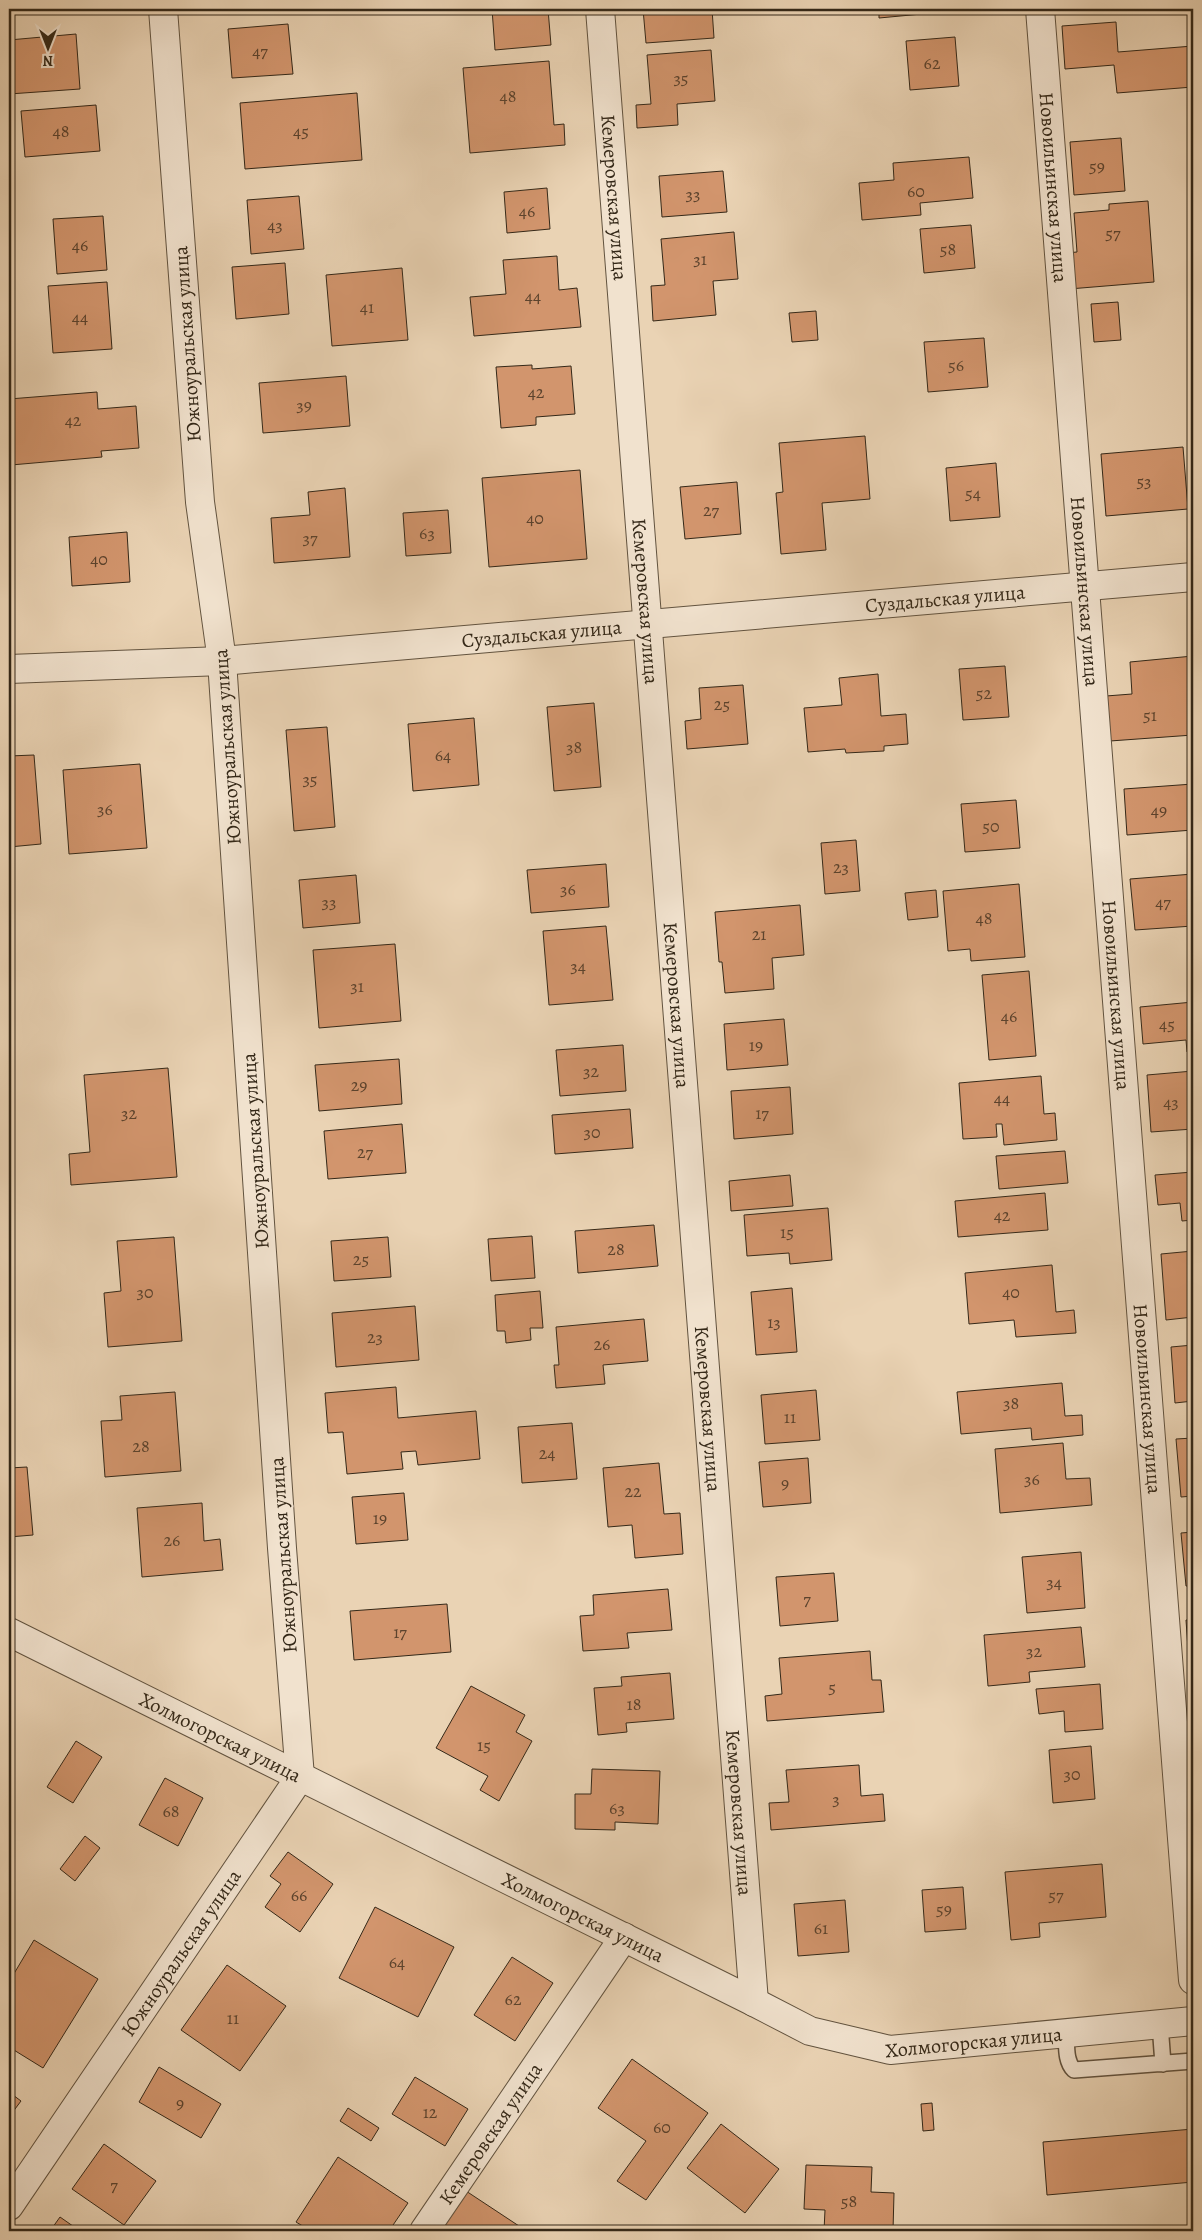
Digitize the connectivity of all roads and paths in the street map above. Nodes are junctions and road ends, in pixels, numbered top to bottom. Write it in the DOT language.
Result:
graph roads {
  1 [pos="163,9"];
  2 [pos="600,9"];
  3 [pos="1040,9"];
  4 [pos="1193,577"];
  5 [pos="1084,588"];
  6 [pos="649,623"];
  7 [pos="222,661"];
  8 [pos="9,668"];
  9 [pos="9,1632"];
  10 [pos="300,1777"];
  11 [pos="624,1937"];
  12 [pos="1193,1980"];
  13 [pos="754,2002"];
  14 [pos="1193,2021"];
  15 [pos="1160,2024"];
  16 [pos="1066,2033"];
  17 [pos="1193,2062"];
  18 [pos="1163,2064"];
  19 [pos="9,2206"];
  20 [pos="424,2231"];
  1 -- 7 [label="street, Южноуральская улица"];
  2 -- 6 [label="street, Кемеровская улица"];
  3 -- 5 [label="street, Новоильинская улица"];
  4 -- 5 [label="street, Суздальская улица"];
  5 -- 6 [label="street, Суздальская улица"];
  5 -- 12 [label="street, Новоильинская улица"];
  6 -- 7 [label="street, Суздальская улица"];
  6 -- 13 [label="street, Кемеровская улица"];
  7 -- 8 [label="street, Суздальская улица"];
  7 -- 10 [label="street, Южноуральская улица"];
  9 -- 10 [label="street, Холмогорская улица"];
  10 -- 11 [label="street, Холмогорская улица"];
  10 -- 19 [label="street, Южноуральская улица"];
  11 -- 13 [label="street, Холмогорская улица"];
  11 -- 20 [label="street, Кемеровская улица"];
  13 -- 16 [label="street, Холмогорская улица"];
  14 -- 15 [label="street, Холмогорская улица"];
  15 -- 16 [label="street, Холмогорская улица"];
  15 -- 18 [label="lane"];
  16 -- 18 [label="lane"];
  17 -- 18 [label="lane"];
}
